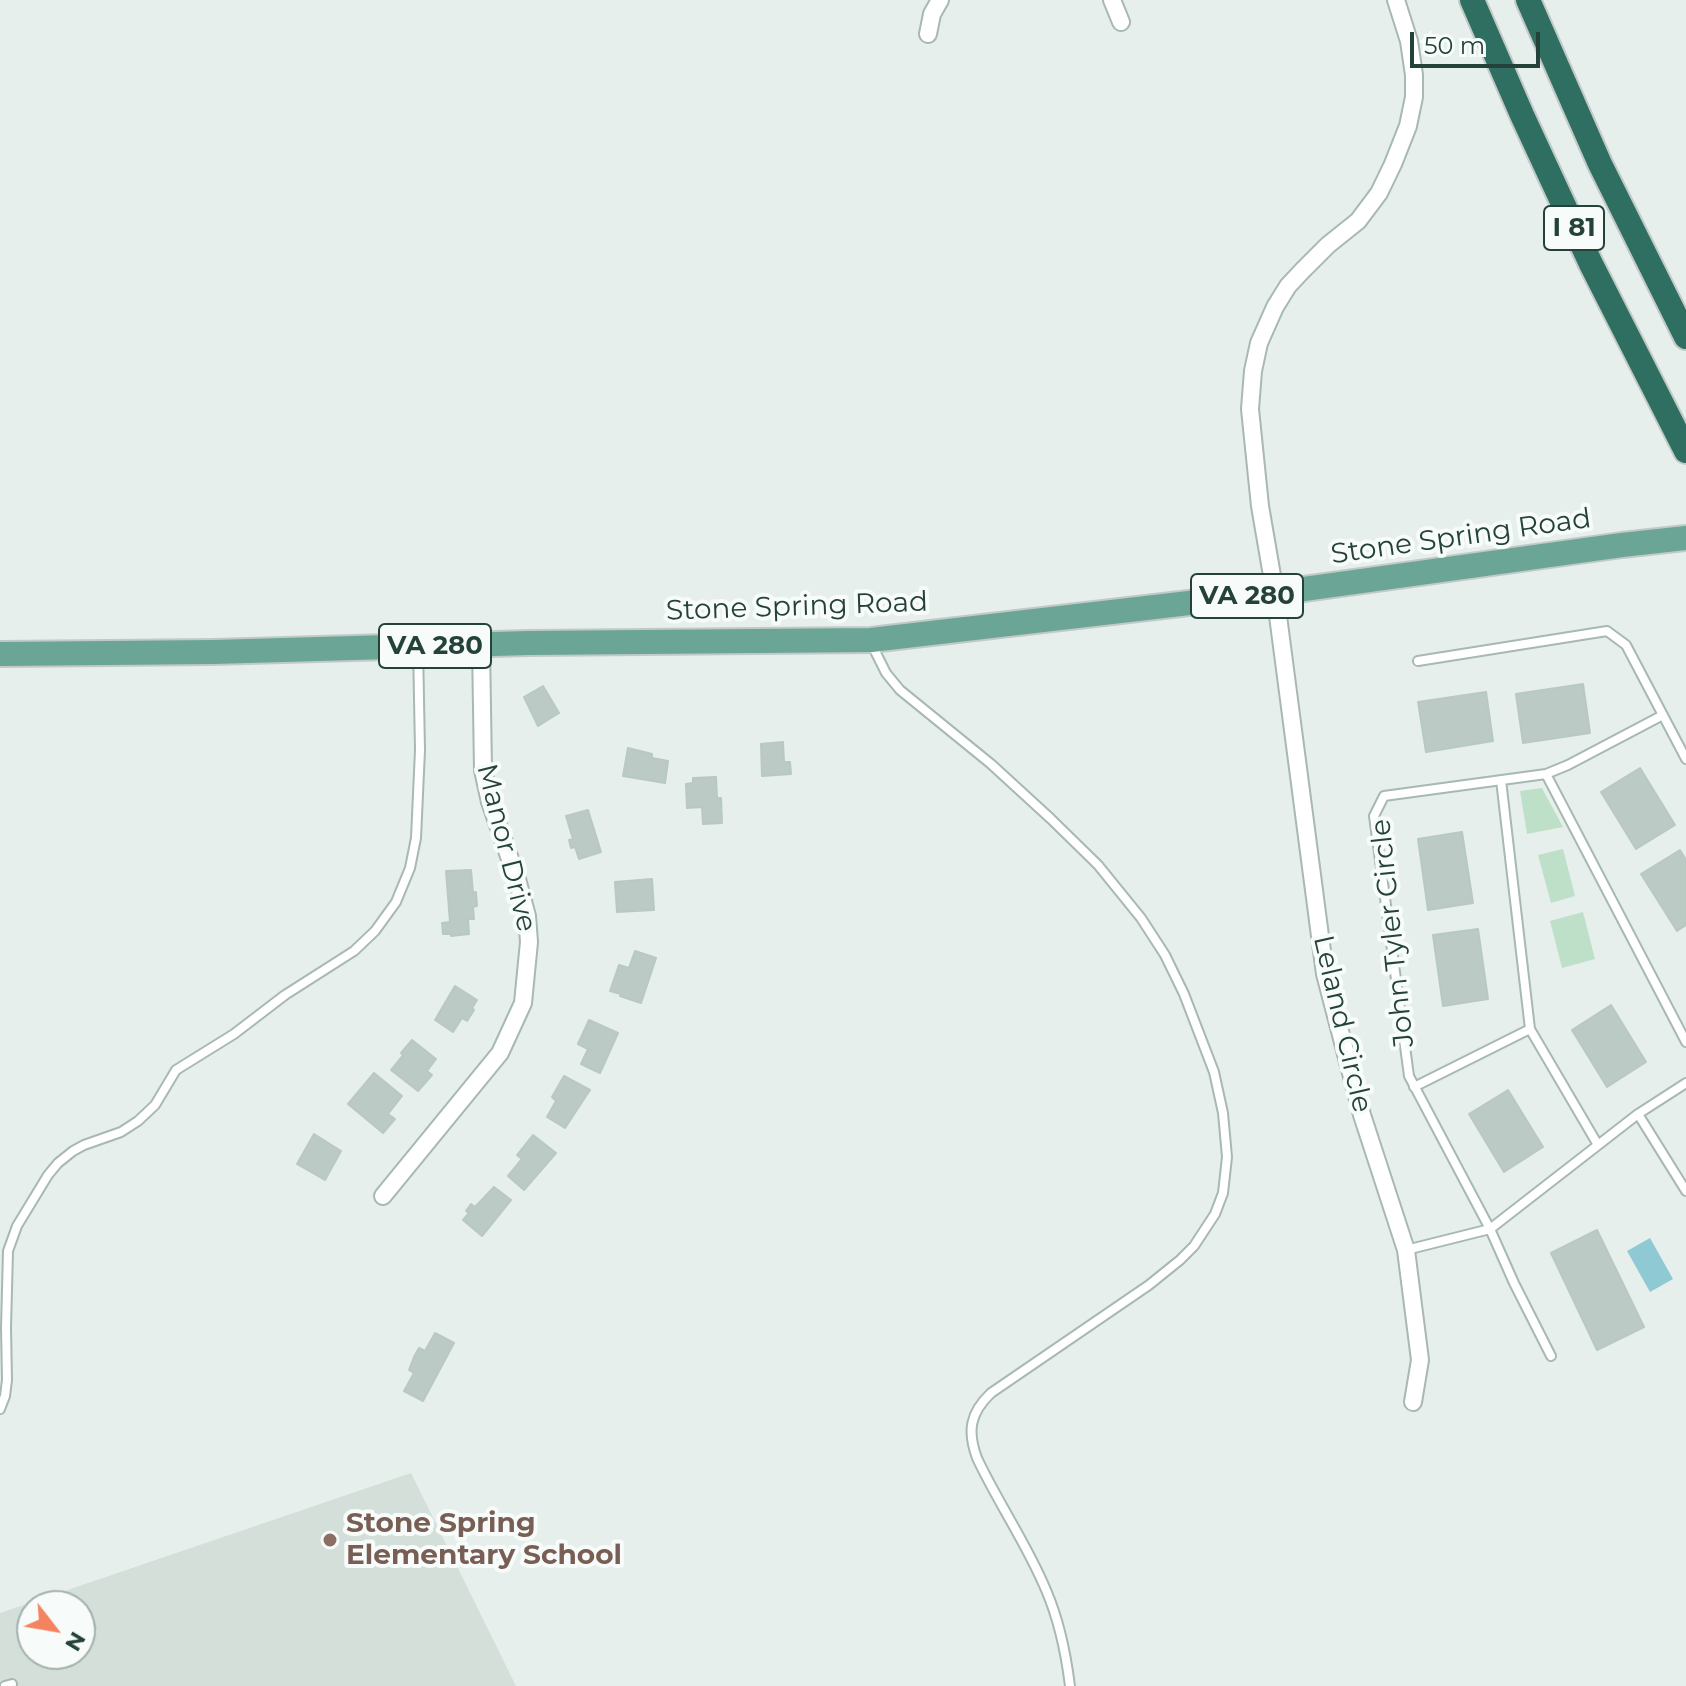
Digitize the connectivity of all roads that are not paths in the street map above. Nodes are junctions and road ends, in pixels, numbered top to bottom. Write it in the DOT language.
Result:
graph roads {
  1 [pos="940,0"];
  2 [pos="1112,0"];
  3 [pos="1396,0"];
  4 [pos="1472,0"];
  5 [pos="1528,0"];
  6 [pos="1121,22"];
  7 [pos="928,34"];
  8 [pos="1686,337"];
  9 [pos="1686,451"];
  10 [pos="1686,538"];
  11 [pos="1275,593"];
  12 [pos="871,640"];
  13 [pos="481,645"];
  14 [pos="418,646"];
  15 [pos="0,654"];
  16 [pos="1418,661"];
  17 [pos="1663,715"];
  18 [pos="1686,759"];
  19 [pos="1546,774"];
  20 [pos="1501,780"];
  21 [pos="1530,1029"];
  22 [pos="1686,1042"];
  23 [pos="1686,1083"];
  24 [pos="1414,1087"];
  25 [pos="1638,1114"];
  26 [pos="1598,1145"];
  27 [pos="1686,1191"];
  28 [pos="383,1196"];
  29 [pos="1490,1229"];
  30 [pos="1406,1250"];
  31 [pos="1551,1356"];
  32 [pos="1413,1402"];
  33 [pos="0,1409"];
  34 [pos="1070,1686"];
  1 -- 7 [label="street"];
  2 -- 6 [label="street"];
  3 -- 11 [label="street, Leland Circle"];
  4 -- 9 [label="highway, I 81"];
  5 -- 8 [label="highway, I 81"];
  10 -- 11 [label="main road, Stone Spring Road / VA 280"];
  11 -- 12 [label="main road, Stone Spring Road / VA 280"];
  11 -- 30 [label="street, Leland Circle"];
  12 -- 13 [label="main road, Stone Spring Road / VA 280"];
  12 -- 34 [label="lane"];
  13 -- 14 [label="main road, Stone Spring Road / VA 280"];
  13 -- 28 [label="street, Manor Drive"];
  14 -- 15 [label="main road, Stone Spring Road / VA 280"];
  14 -- 33 [label="lane"];
  16 -- 17 [label="lane"];
  17 -- 18 [label="lane"];
  17 -- 19 [label="lane, John Tyler Circle"];
  19 -- 20 [label="lane, John Tyler Circle"];
  19 -- 22 [label="lane"];
  20 -- 21 [label="lane"];
  20 -- 24 [label="lane, John Tyler Circle"];
  21 -- 24 [label="lane"];
  21 -- 26 [label="lane"];
  23 -- 25 [label="lane"];
  24 -- 29 [label="lane, John Tyler Circle"];
  25 -- 26 [label="lane"];
  25 -- 27 [label="lane"];
  26 -- 29 [label="lane"];
  29 -- 30 [label="lane"];
  29 -- 31 [label="lane, John Tyler Circle"];
  30 -- 32 [label="street, Leland Circle"];
}
